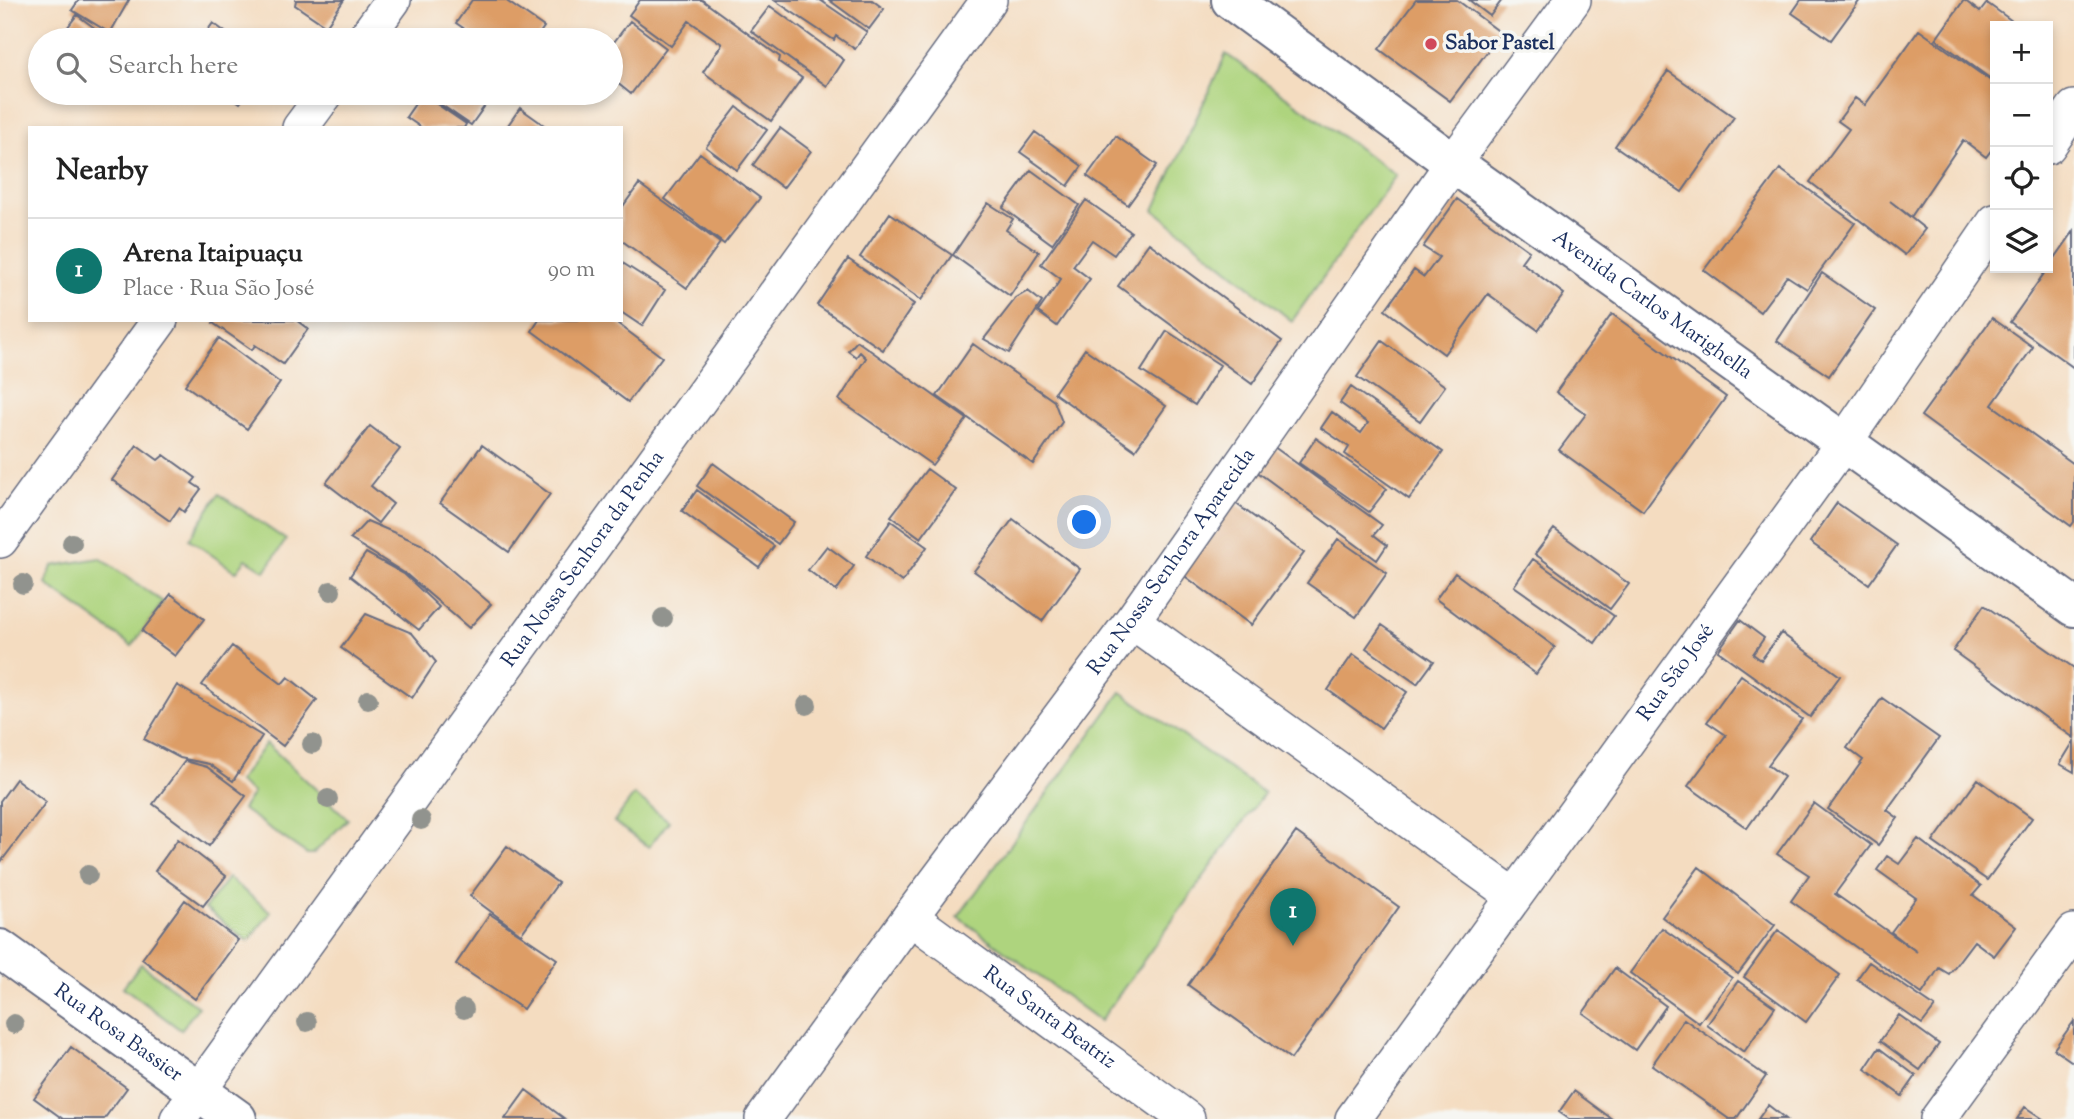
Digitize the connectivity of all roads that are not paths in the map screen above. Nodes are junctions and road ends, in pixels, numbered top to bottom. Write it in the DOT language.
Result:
graph roads {
  1 [pos="393,0"];
  2 [pos="989,0"];
  3 [pos="1231,0"];
  4 [pos="1573,0"];
  5 [pos="373,28"];
  6 [pos="317,105"];
  7 [pos="2074,108"];
  8 [pos="301,126"];
  9 [pos="2053,139"];
  10 [pos="1453,163"];
  11 [pos="1990,229"];
  12 [pos="159,322"];
  13 [pos="1845,441"];
  14 [pos="0,540"];
  15 [pos="2074,607"];
  16 [pos="1132,621"];
  17 [pos="1514,896"];
  18 [pos="910,917"];
  19 [pos="2074,932"];
  20 [pos="0,949"];
  21 [pos="188,1105"];
  22 [pos="237,1119"];
  23 [pos="763,1119"];
  24 [pos="1187,1119"];
  25 [pos="1353,1119"];
  26 [pos="1938,1119"];
  1 -- 5 [label="street"];
  2 -- 21 [label="street, Rua Nossa Senhora da Penha"];
  3 -- 10 [label="main road, Avenida Carlos Marighella"];
  4 -- 10 [label="street, Rua Nossa Senhora Aparecida"];
  6 -- 8 [label="street"];
  7 -- 9 [label="street"];
  10 -- 13 [label="main road, Avenida Carlos Marighella"];
  10 -- 16 [label="street, Rua Nossa Senhora Aparecida"];
  11 -- 13 [label="street, Rua São José"];
  12 -- 14 [label="street"];
  13 -- 15 [label="main road, Avenida Carlos Marighella"];
  13 -- 17 [label="street, Rua São José"];
  16 -- 17 [label="street"];
  16 -- 18 [label="street, Rua Nossa Senhora Aparecida"];
  17 -- 25 [label="street, Rua São José"];
  18 -- 23 [label="street, Rua Nossa Senhora Aparecida"];
  18 -- 24 [label="street, Rua Santa Beatriz"];
  19 -- 26 [label="street"];
  20 -- 21 [label="main road, Rua Rosa Bassier"];
  21 -- 22 [label="main road, Rua Rosa Bassier"];
}
